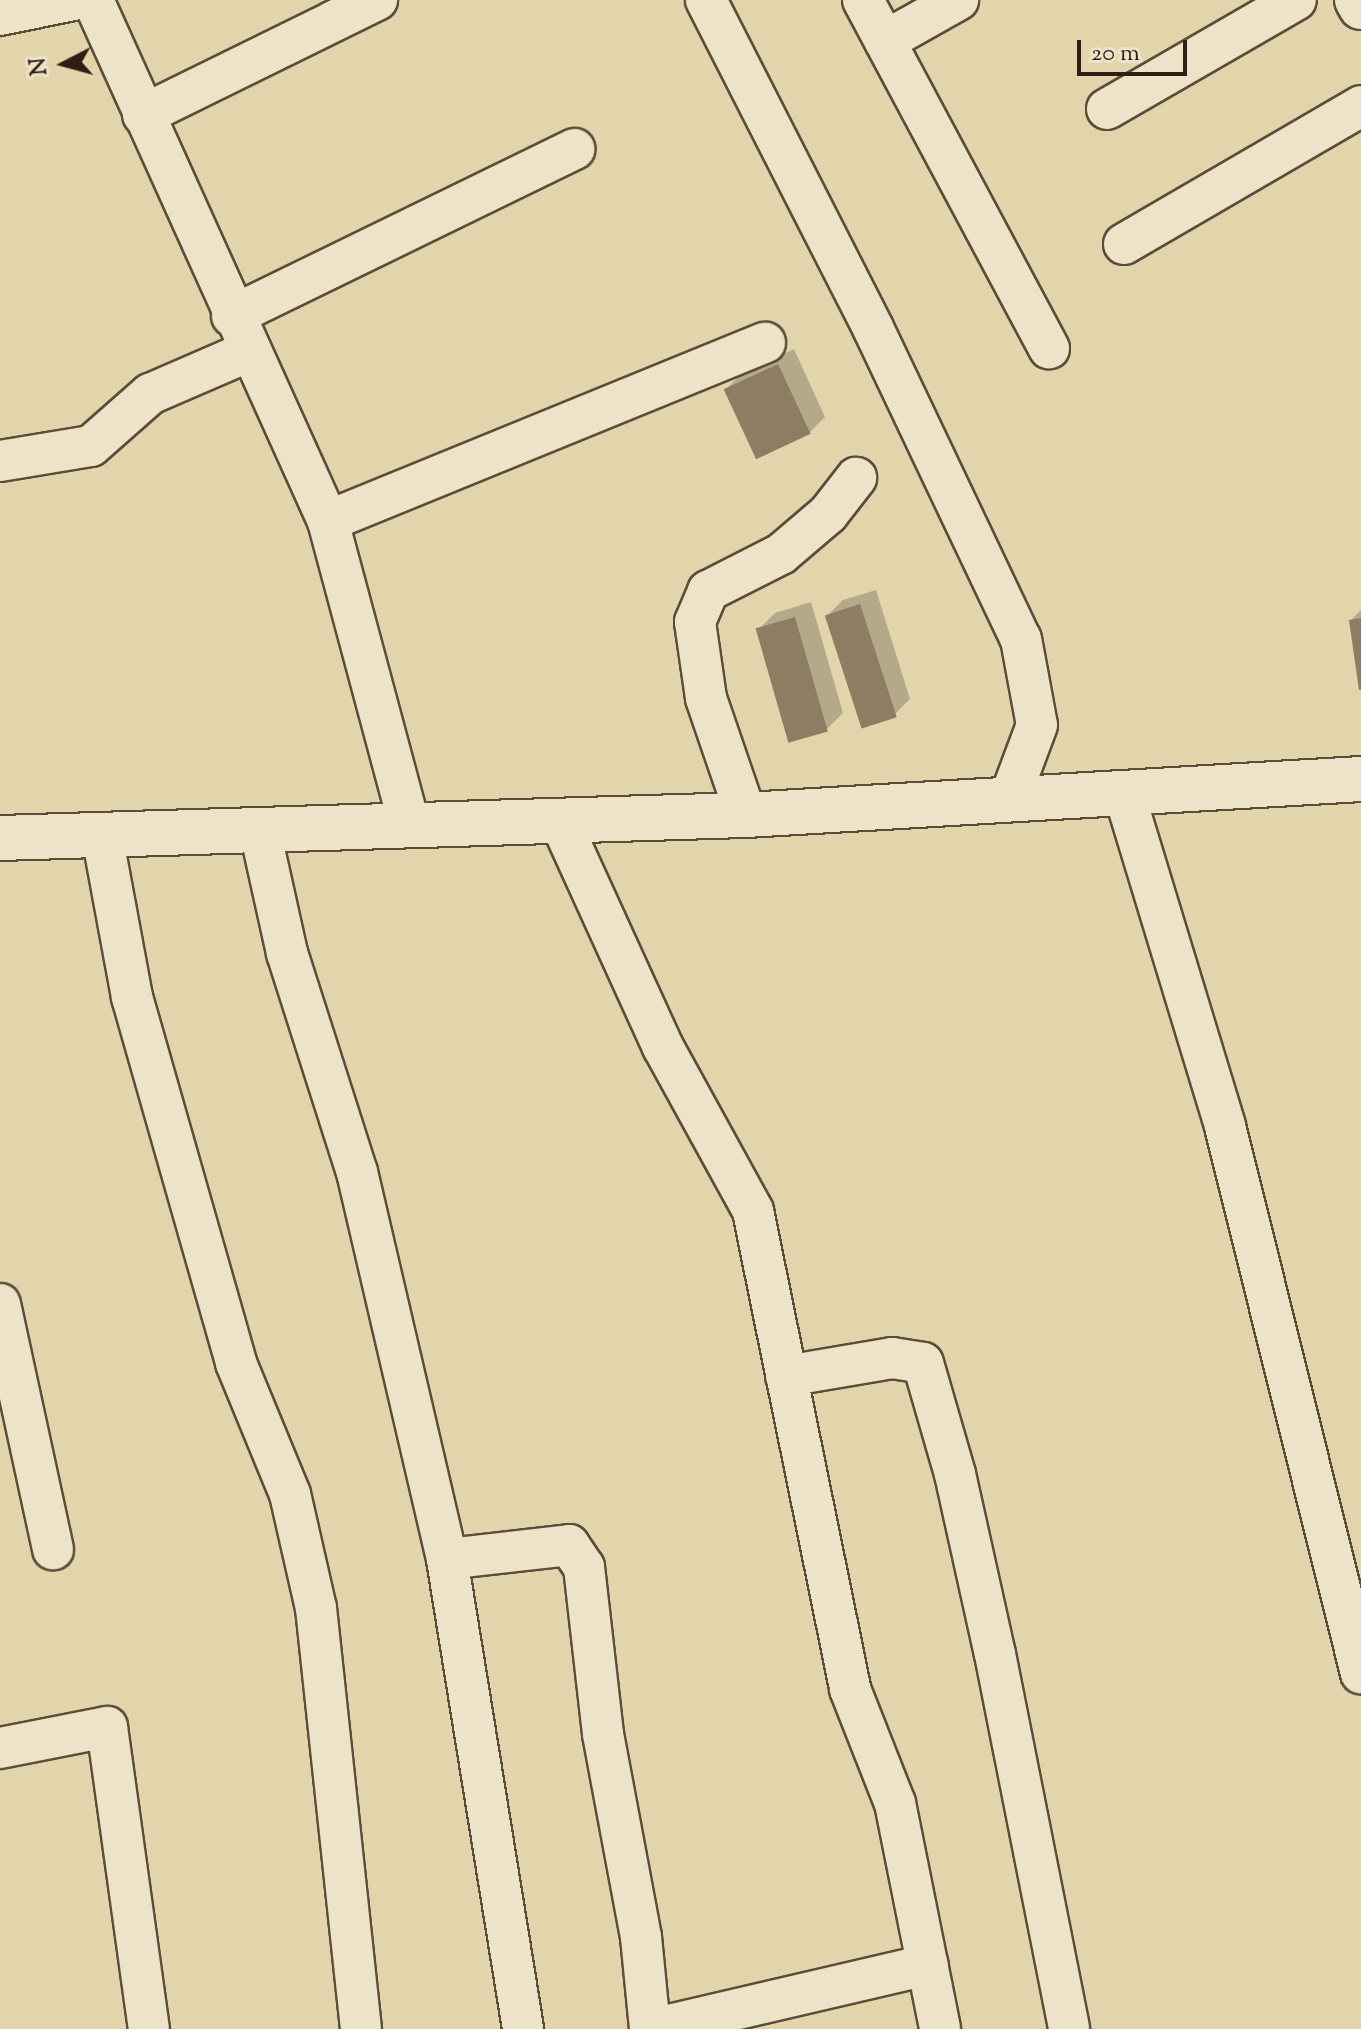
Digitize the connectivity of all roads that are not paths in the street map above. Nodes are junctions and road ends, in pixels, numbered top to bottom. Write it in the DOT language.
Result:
graph roads {
  1 [pos="73,0"];
  2 [pos="93,0"];
  3 [pos="377,0"];
  4 [pos="706,0"];
  5 [pos="863,0"];
  6 [pos="958,0"];
  7 [pos="1296,0"];
  8 [pos="1357,0"];
  9 [pos="1361,7"];
  10 [pos="0,15"];
  11 [pos="885,41"];
  12 [pos="1361,106"];
  13 [pos="1107,109"];
  14 [pos="143,115"];
  15 [pos="574,149"];
  16 [pos="1124,244"];
  17 [pos="240,334"];
  18 [pos="765,343"];
  19 [pos="1049,348"];
  20 [pos="0,461"];
  21 [pos="856,478"];
  22 [pos="328,521"];
  23 [pos="1361,779"];
  24 [pos="1124,793"];
  25 [pos="1009,800"];
  26 [pos="746,815"];
  27 [pos="560,821"];
  28 [pos="410,826"];
  29 [pos="260,831"];
  30 [pos="102,835"];
  31 [pos="0,838"];
  32 [pos="0,1304"];
  33 [pos="786,1376"];
  34 [pos="53,1549"];
  35 [pos="447,1559"];
  36 [pos="1351,1592"];
  37 [pos="1361,1673"];
  38 [pos="0,1748"];
  39 [pos="928,1965"];
  40 [pos="149,2029"];
  41 [pos="361,2029"];
  42 [pos="523,2029"];
  43 [pos="651,2029"];
  44 [pos="940,2029"];
  45 [pos="1069,2029"];
  1 -- 10 [label="street"];
  2 -- 14 [label="street"];
  3 -- 14 [label="street"];
  4 -- 25 [label="street"];
  5 -- 11 [label="street"];
  6 -- 11 [label="street"];
  7 -- 13 [label="street"];
  8 -- 9 [label="street"];
  11 -- 19 [label="street"];
  12 -- 16 [label="street"];
  14 -- 17 [label="street"];
  15 -- 17 [label="street"];
  17 -- 20 [label="street"];
  17 -- 22 [label="street"];
  18 -- 22 [label="street"];
  21 -- 26 [label="street"];
  22 -- 28 [label="street"];
  23 -- 24 [label="street"];
  24 -- 25 [label="street"];
  24 -- 36 [label="street"];
  25 -- 26 [label="street"];
  26 -- 27 [label="street"];
  27 -- 28 [label="street"];
  27 -- 33 [label="street"];
  28 -- 29 [label="street"];
  29 -- 30 [label="street"];
  29 -- 35 [label="street"];
  30 -- 31 [label="street"];
  30 -- 41 [label="street"];
  32 -- 34 [label="street"];
  33 -- 39 [label="street"];
  33 -- 45 [label="street"];
  35 -- 42 [label="street"];
  35 -- 43 [label="street"];
  36 -- 37 [label="street"];
  38 -- 40 [label="street"];
  39 -- 43 [label="street"];
  39 -- 44 [label="street"];
}
